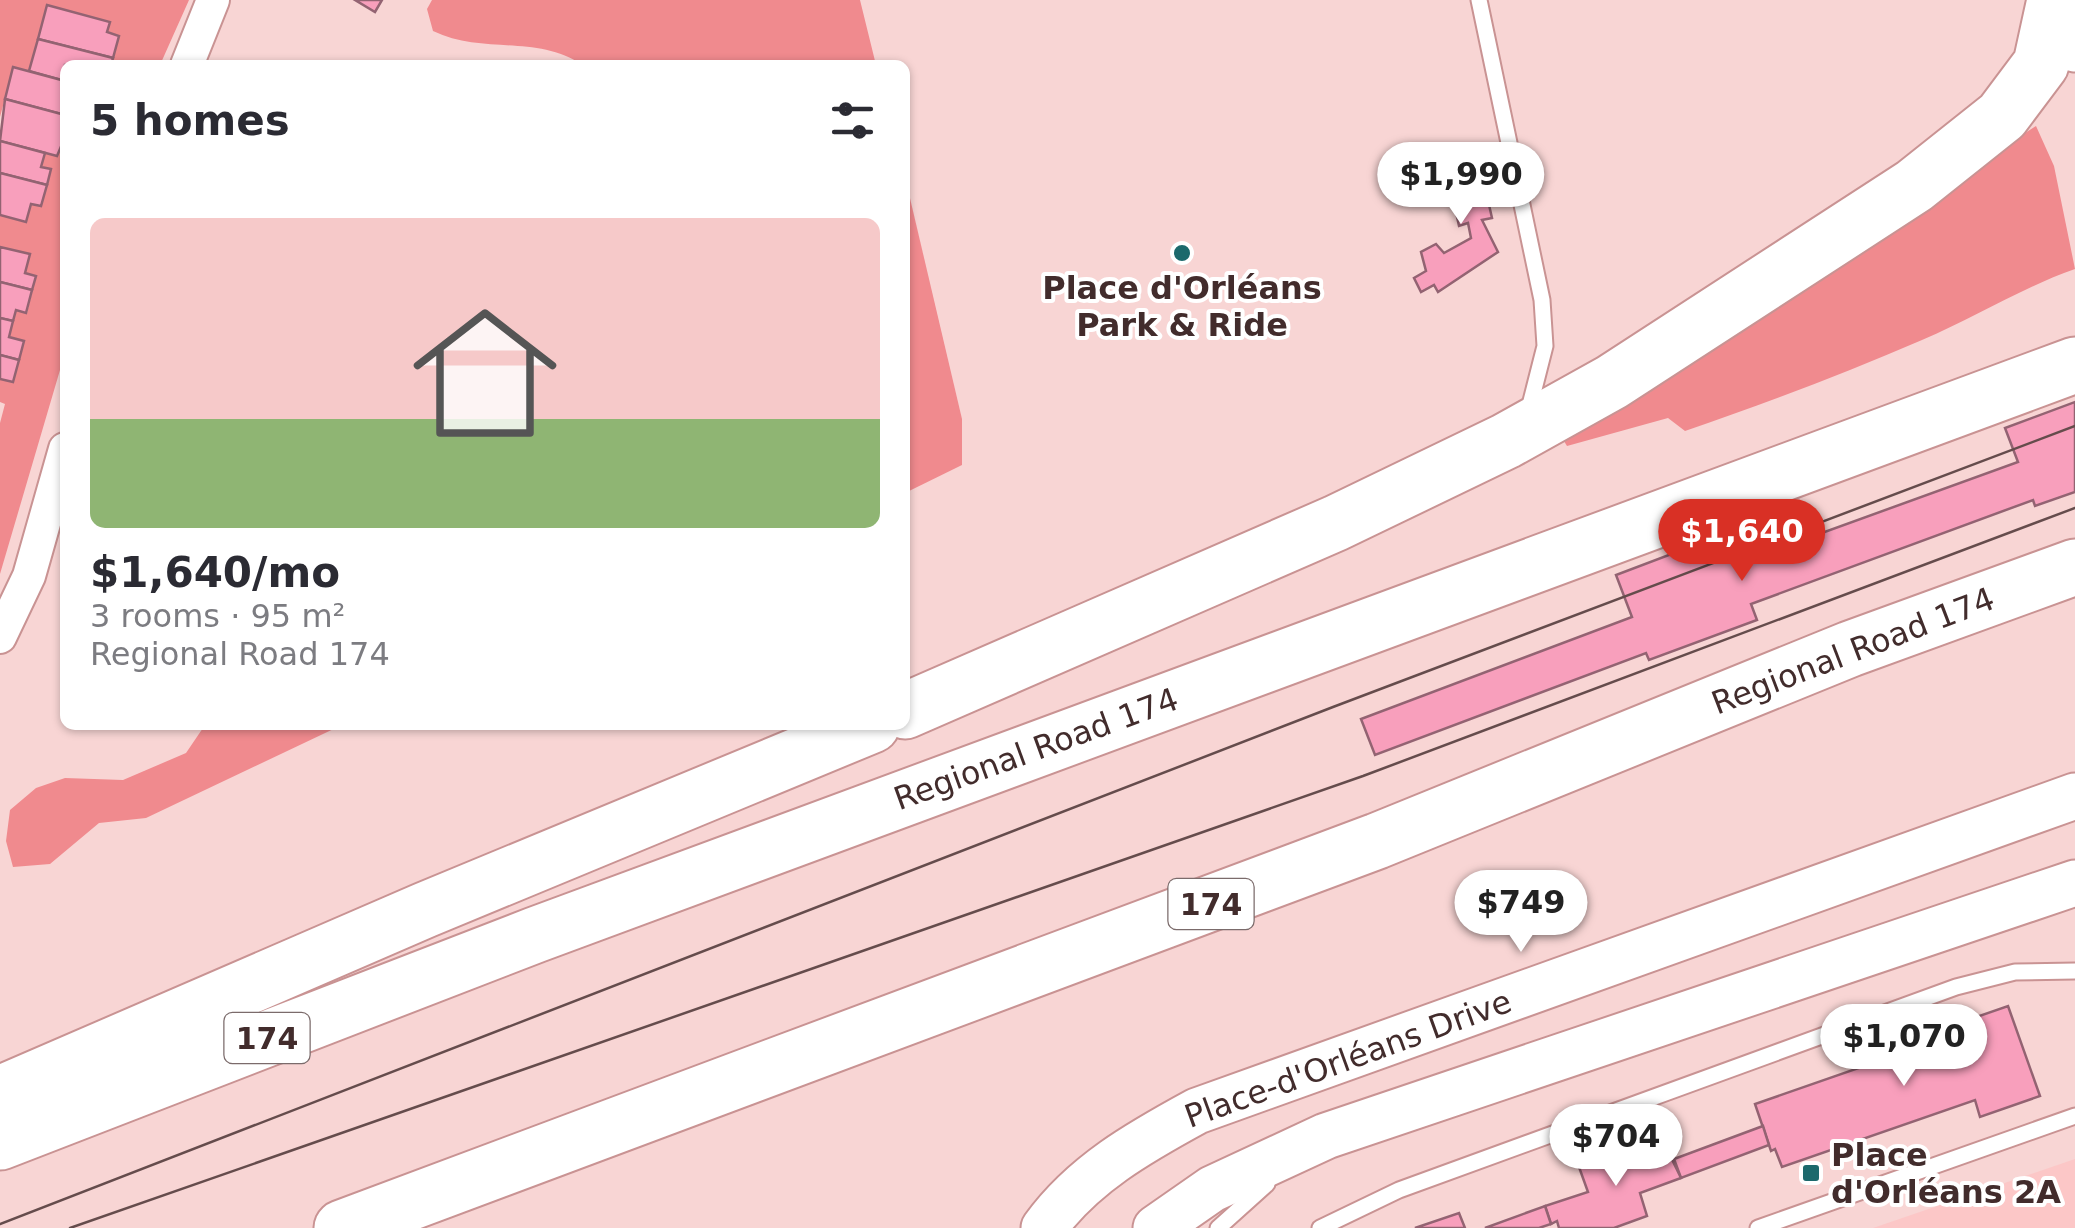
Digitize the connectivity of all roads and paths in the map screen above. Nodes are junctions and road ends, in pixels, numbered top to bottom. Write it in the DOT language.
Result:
graph roads {
  1 [pos="213,0"];
  2 [pos="1479,0"];
  3 [pos="2059,0"];
  4 [pos="2075,49"];
  5 [pos="189,60"];
  6 [pos="2075,338"];
  7 [pos="2075,364"];
  8 [pos="1506,441"];
  9 [pos="60,468"];
  10 [pos="2075,566"];
  11 [pos="0,637"];
  12 [pos="910,709"];
  13 [pos="860,730"];
  14 [pos="2075,796"];
  15 [pos="2075,884"];
  16 [pos="2075,908"];
  17 [pos="535,935"];
  18 [pos="1871,954"];
  19 [pos="2075,971"];
  20 [pos="0,1094"];
  21 [pos="2075,1116"];
  22 [pos="1326,1136"];
  23 [pos="0,1142"];
  24 [pos="342,1228"];
  25 [pos="1044,1228"];
  26 [pos="1156,1228"];
  27 [pos="1218,1228"];
  28 [pos="1320,1228"];
  29 [pos="1758,1228"];
  1 -- 5 [label="street"];
  2 -- 8 [label="lane"];
  3 -- 4 [label="main road"];
  3 -- 8 [label="highway"];
  6 -- 17 [label="highway"];
  7 -- 17 [label="highway, Regional Road 174 / 174"];
  8 -- 12 [label="highway"];
  9 -- 11 [label="street"];
  10 -- 24 [label="highway, Regional Road 174 / 174"];
  13 -- 20 [label="highway"];
  14 -- 25 [label="main road, Place-d'Orléans Drive"];
  15 -- 18 [label="main road, Place-d'Orléans Drive"];
  16 -- 18 [label="main road"];
  17 -- 23 [label="highway, Regional Road 174 / 174"];
  18 -- 22 [label="main road, Place-d'Orléans Drive"];
  19 -- 28 [label="lane"];
  21 -- 29 [label="lane"];
  22 -- 26 [label="main road, Place-d'Orléans Drive"];
  22 -- 27 [label="lane"];
}
